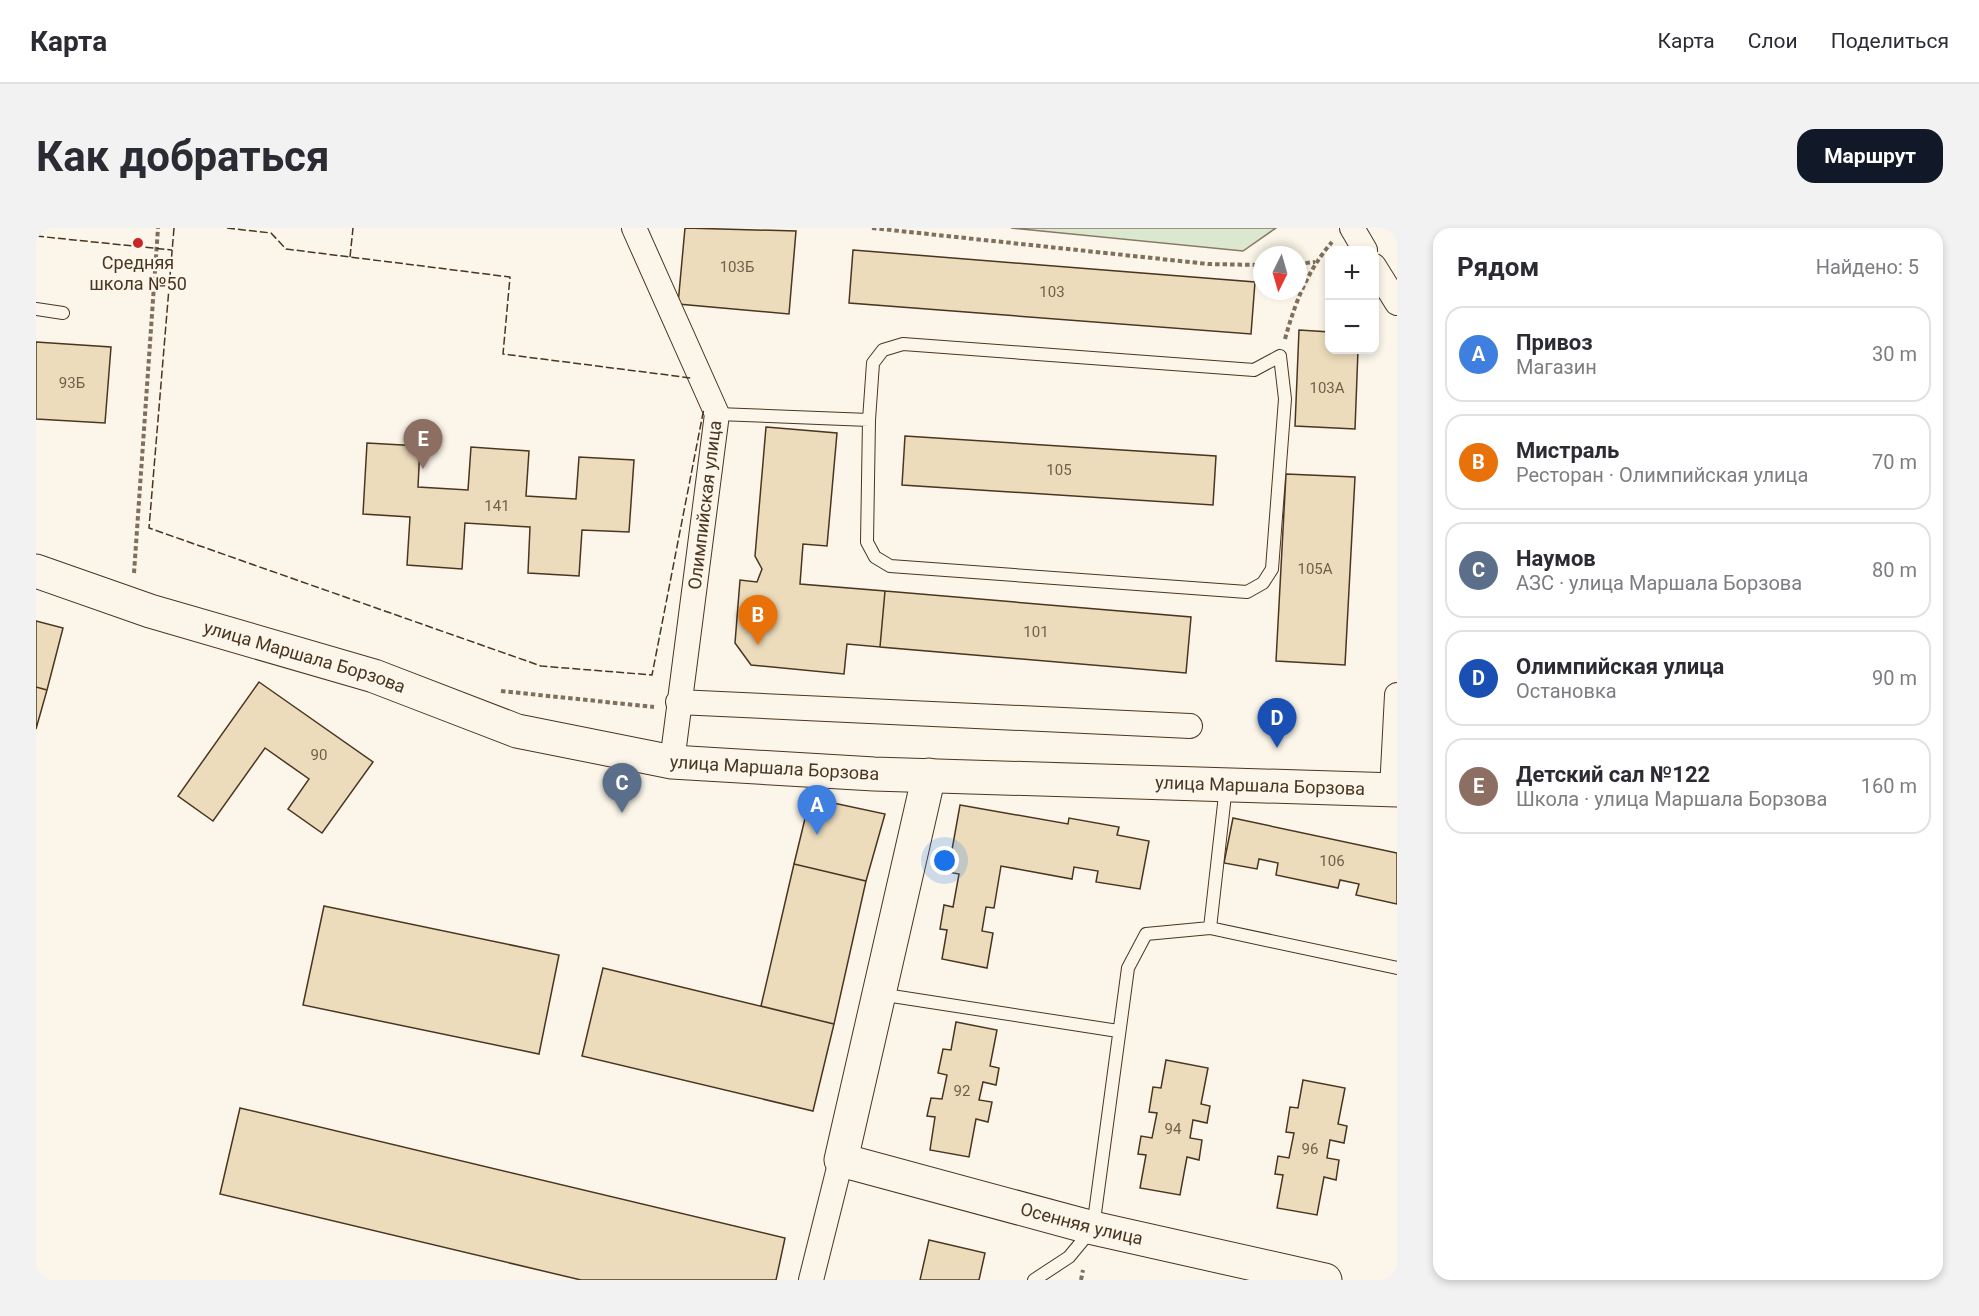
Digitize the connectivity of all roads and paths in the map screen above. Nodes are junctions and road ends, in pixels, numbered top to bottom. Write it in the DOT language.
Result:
graph roads {
  1 [pos="158,228"];
  2 [pos="634,228"];
  3 [pos="872,228"];
  4 [pos="1344,232"];
  5 [pos="1360,246"];
  6 [pos="1315,262"];
  7 [pos="1307,263"];
  8 [pos="1253,266"];
  9 [pos="1379,274"];
  10 [pos="1397,303"];
  11 [pos="36,309"];
  12 [pos="63,313"];
  13 [pos="1280,356"];
  14 [pos="717,414"];
  15 [pos="869,420"];
  16 [pos="123,570"];
  17 [pos="36,571"];
  18 [pos="134,573"];
  19 [pos="145,577"];
  20 [pos="499,691"];
  21 [pos="1397,695"];
  22 [pos="677,707"];
  23 [pos="1190,726"];
  24 [pos="672,762"];
  25 [pos="929,775"];
  26 [pos="1226,784"];
  27 [pos="1394,790"];
  28 [pos="1210,928"];
  29 [pos="1397,968"];
  30 [pos="878,994"];
  31 [pos="1118,1031"];
  32 [pos="841,1160"];
  33 [pos="1093,1228"];
  34 [pos="811,1280"];
  35 [pos="1034,1280"];
  36 [pos="1324,1280"];
  1 -- 18 [label="path"];
  2 -- 14 [label="street, Олимпийская улица"];
  3 -- 8 [label="path"];
  4 -- 5 [label="street"];
  4 -- 6 [label="path"];
  6 -- 7 [label="path"];
  6 -- 13 [label="path"];
  9 -- 10 [label="street"];
  11 -- 12 [label="lane"];
  13 -- 15 [label="lane"];
  13 -- 15 [label="lane"];
  14 -- 15 [label="lane"];
  14 -- 22 [label="street, Олимпийская улица"];
  16 -- 18 [label="path"];
  17 -- 24 [label="main road, улица Маршала Борзова"];
  18 -- 19 [label="path"];
  20 -- 22 [label="path"];
  21 -- 27 [label="street"];
  22 -- 23 [label="street"];
  22 -- 24 [label="street, Олимпийская улица"];
  24 -- 25 [label="main road, улица Маршала Борзова"];
  25 -- 26 [label="main road, улица Маршала Борзова"];
  25 -- 30 [label="main road"];
  26 -- 27 [label="main road, улица Маршала Борзова"];
  26 -- 28 [label="lane"];
  28 -- 29 [label="lane"];
  28 -- 31 [label="lane"];
  30 -- 31 [label="lane"];
  30 -- 32 [label="main road"];
  31 -- 33 [label="lane"];
  32 -- 33 [label="main road, Осенняя улица"];
  32 -- 34 [label="street"];
  33 -- 35 [label="lane"];
  33 -- 36 [label="main road, Осенняя улица"];
}
